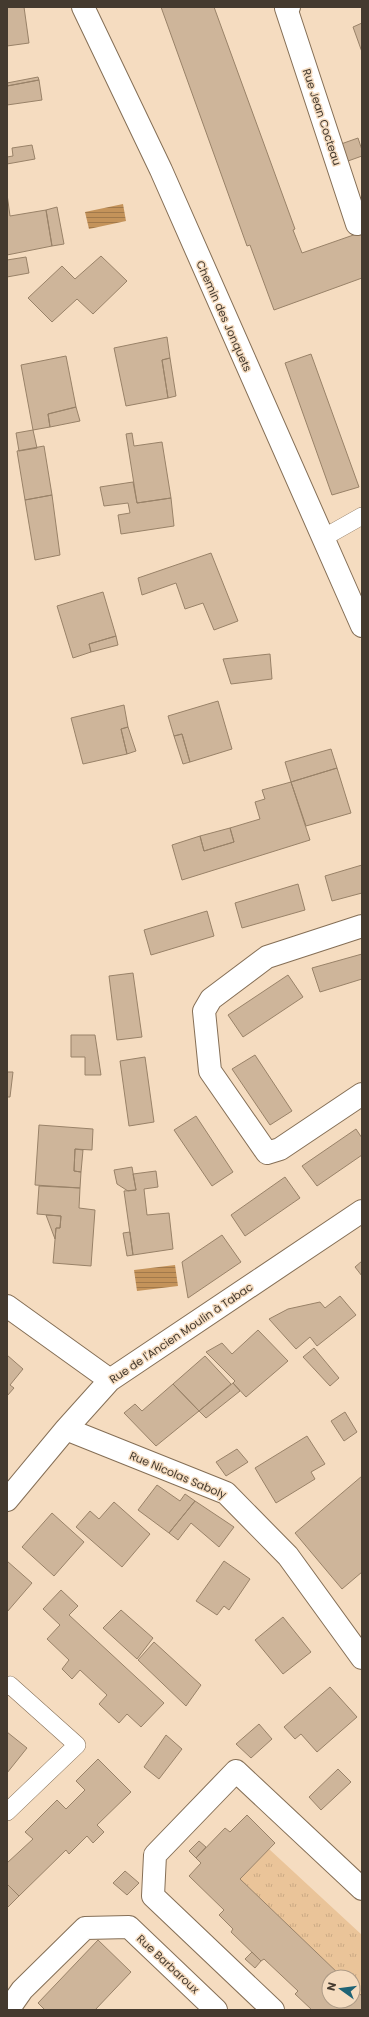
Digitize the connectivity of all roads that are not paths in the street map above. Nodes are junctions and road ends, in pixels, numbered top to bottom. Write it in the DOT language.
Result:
graph roads {
  1 [pos="83,7"];
  2 [pos="289,7"];
  3 [pos="362,222"];
  4 [pos="362,516"];
  5 [pos="322,538"];
  6 [pos="362,626"];
  7 [pos="362,926"];
  8 [pos="362,1094"];
  9 [pos="362,1211"];
  10 [pos="7,1306"];
  11 [pos="110,1380"];
  12 [pos="66,1429"];
  13 [pos="7,1500"];
  14 [pos="359,1648"];
  15 [pos="7,1687"];
  16 [pos="7,1812"];
  17 [pos="362,1889"];
  18 [pos="8,2010"];
  19 [pos="216,2010"];
  20 [pos="273,2010"];
  1 -- 5 [label="street, Chemin des Jonquets"];
  2 -- 3 [label="street, Rue Jean Cocteau"];
  4 -- 5 [label="lane"];
  5 -- 6 [label="street, Chemin des Jonquets"];
  7 -- 8 [label="street"];
  9 -- 11 [label="street, Rue de l'Ancien Moulin à Tabac"];
  10 -- 11 [label="street"];
  11 -- 12 [label="street, Rue de l'Ancien Moulin à Tabac"];
  12 -- 13 [label="street, Rue de l'Ancien Moulin à Tabac"];
  12 -- 14 [label="street, Rue Nicolas Saboly"];
  15 -- 16 [label="lane"];
  17 -- 20 [label="street"];
  18 -- 19 [label="street, Rue Barbaroux"];
}
